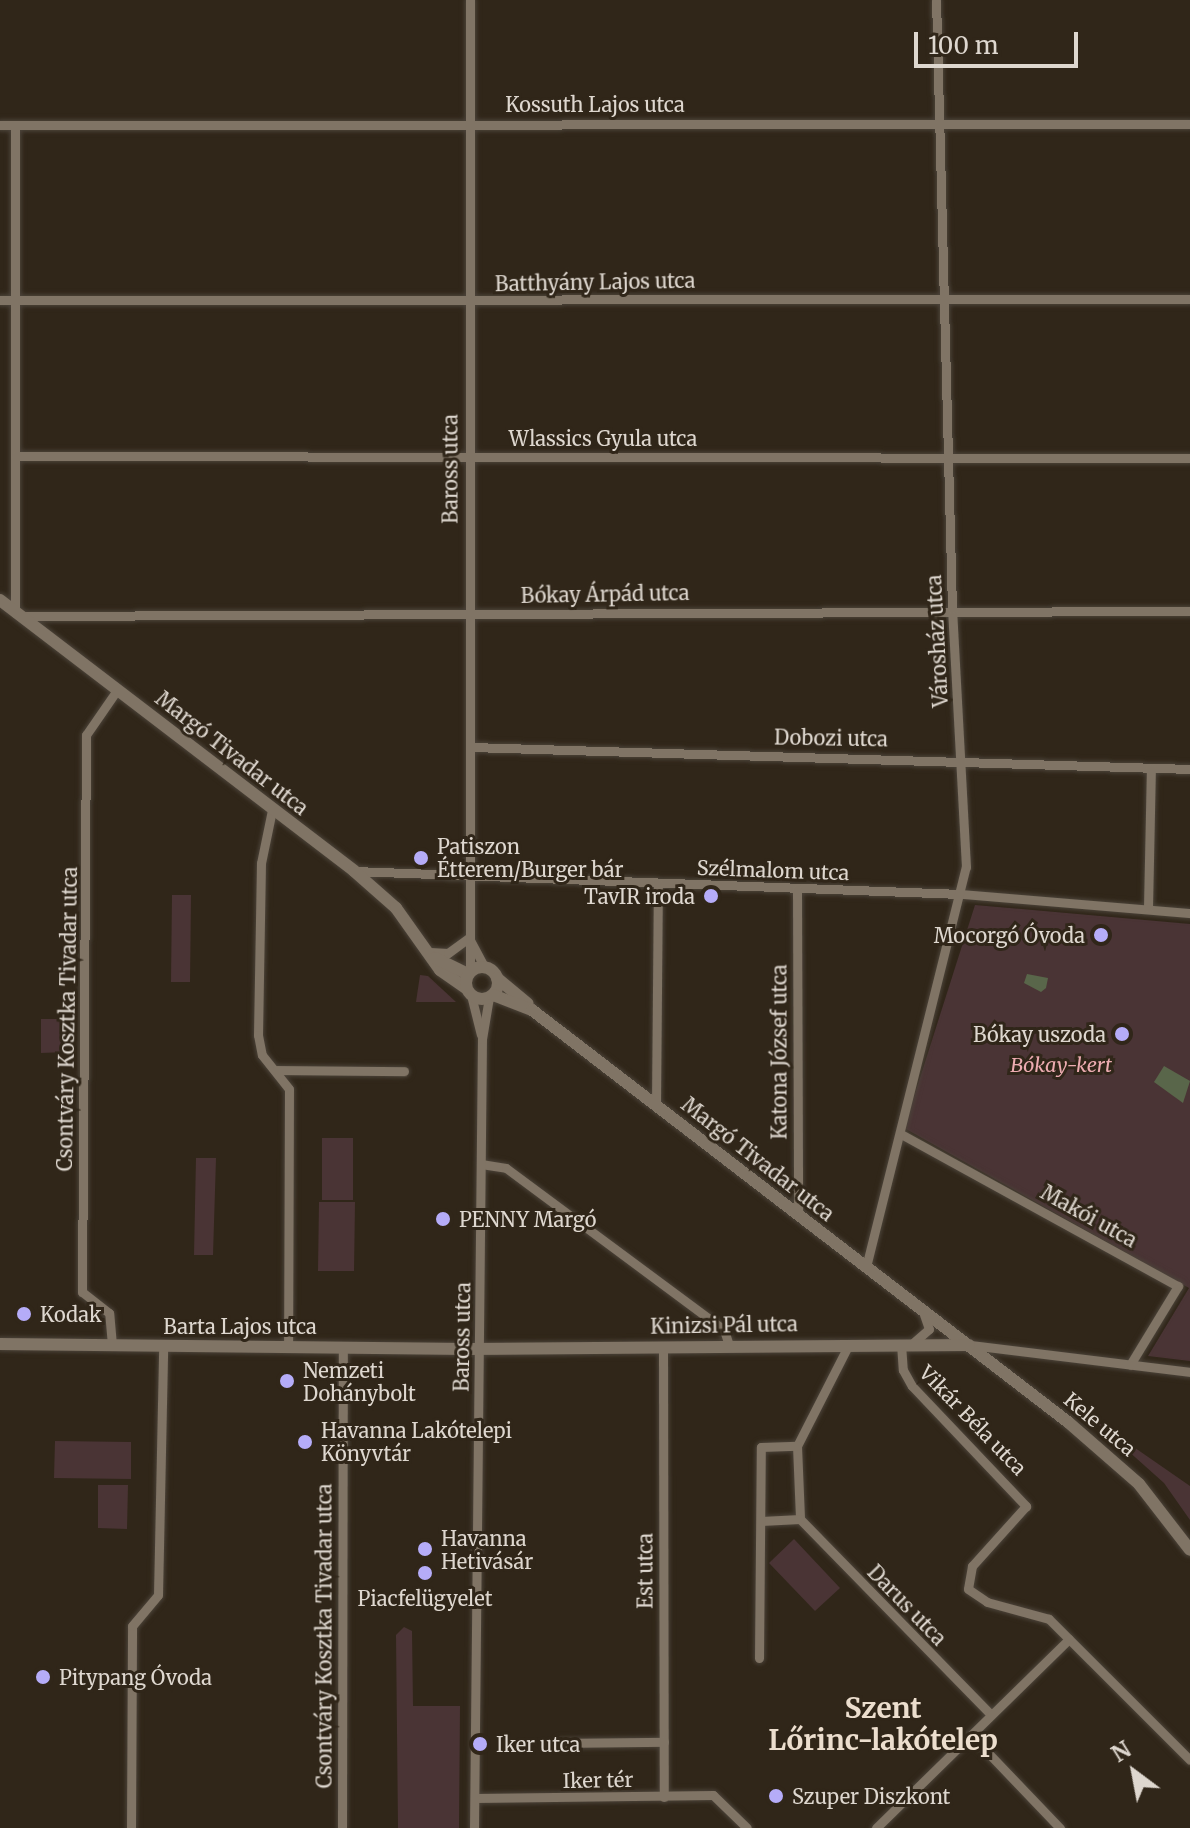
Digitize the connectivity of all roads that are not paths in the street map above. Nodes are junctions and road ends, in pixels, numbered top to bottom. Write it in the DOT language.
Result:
graph roads {
  1 [pos="470,0"];
  2 [pos="936,0"];
  3 [pos="937,121"];
  4 [pos="471,122"];
  5 [pos="5,124"];
  6 [pos="1190,124"];
  7 [pos="944,296"];
  8 [pos="1190,299"];
  9 [pos="0,300"];
  10 [pos="16,300"];
  11 [pos="469,301"];
  12 [pos="948,455"];
  13 [pos="16,456"];
  14 [pos="467,456"];
  15 [pos="1190,458"];
  16 [pos="0,600"];
  17 [pos="952,609"];
  18 [pos="1190,611"];
  19 [pos="471,614"];
  20 [pos="18,615"];
  21 [pos="117,690"];
  22 [pos="471,747"];
  23 [pos="963,759"];
  24 [pos="1151,768"];
  25 [pos="1190,769"];
  26 [pos="272,810"];
  27 [pos="354,871"];
  28 [pos="471,877"];
  29 [pos="658,883"];
  30 [pos="797,889"];
  31 [pos="962,894"];
  32 [pos="1148,908"];
  33 [pos="1190,913"];
  34 [pos="469,938"];
  35 [pos="427,951"];
  36 [pos="484,966"];
  37 [pos="469,972"];
  38 [pos="497,978"];
  39 [pos="469,992"];
  40 [pos="491,996"];
  41 [pos="532,1010"];
  42 [pos="482,1039"];
  43 [pos="277,1070"];
  44 [pos="404,1071"];
  45 [pos="656,1105"];
  46 [pos="901,1134"];
  47 [pos="481,1164"];
  48 [pos="798,1215"];
  49 [pos="866,1267"];
  50 [pos="921,1310"];
  51 [pos="0,1344"];
  52 [pos="849,1344"];
  53 [pos="906,1344"];
  54 [pos="112,1345"];
  55 [pos="729,1345"];
  56 [pos="969,1345"];
  57 [pos="163,1346"];
  58 [pos="663,1346"];
  59 [pos="288,1347"];
  60 [pos="343,1347"];
  61 [pos="480,1348"];
  62 [pos="1130,1365"];
  63 [pos="1190,1372"];
  64 [pos="797,1446"];
  65 [pos="800,1519"];
  66 [pos="761,1521"];
  67 [pos="1190,1550"];
  68 [pos="1069,1639"];
  69 [pos="759,1658"];
  70 [pos="990,1714"];
  71 [pos="971,1735"];
  72 [pos="664,1742"];
  73 [pos="560,1743"];
  74 [pos="1190,1760"];
  75 [pos="664,1797"];
  76 [pos="475,1798"];
  77 [pos="880,1827"];
  78 [pos="131,1828"];
  79 [pos="342,1828"];
  80 [pos="474,1828"];
  81 [pos="747,1828"];
  82 [pos="1060,1828"];
  1 -- 4 [label="street, Baross utca"];
  2 -- 3 [label="street, Városház utca"];
  3 -- 4 [label="street, Kossuth Lajos utca"];
  3 -- 6 [label="street, Kossuth Lajos utca"];
  3 -- 7 [label="street, Városház utca"];
  4 -- 5 [label="street, Kossuth Lajos utca"];
  4 -- 11 [label="street, Baross utca"];
  5 -- 10 [label="street"];
  7 -- 8 [label="street, Batthyány Lajos utca"];
  7 -- 11 [label="street, Batthyány Lajos utca"];
  7 -- 12 [label="street, Városház utca"];
  9 -- 10 [label="street, Batthyány Lajos utca"];
  10 -- 11 [label="street, Batthyány Lajos utca"];
  10 -- 13 [label="street"];
  11 -- 14 [label="street, Baross utca"];
  12 -- 14 [label="street, Wlassics Gyula utca"];
  12 -- 15 [label="street, Wlassics Gyula utca"];
  12 -- 17 [label="street, Városház utca"];
  13 -- 14 [label="street, Wlassics Gyula utca"];
  13 -- 20 [label="street"];
  14 -- 19 [label="street, Baross utca"];
  16 -- 20 [label="street, Margó Tivadar utca"];
  17 -- 18 [label="street, Bókay Árpád utca"];
  17 -- 19 [label="street, Bókay Árpád utca"];
  17 -- 23 [label="street, Városház utca"];
  19 -- 20 [label="street, Bókay Árpád utca"];
  19 -- 22 [label="street, Baross utca"];
  20 -- 21 [label="street, Margó Tivadar utca"];
  21 -- 26 [label="street, Margó Tivadar utca"];
  21 -- 54 [label="street, Csontváry Kosztka Tivadar utca"];
  22 -- 23 [label="street, Dobozi utca"];
  22 -- 28 [label="street, Baross utca"];
  23 -- 24 [label="street, Dobozi utca"];
  23 -- 31 [label="street, Városház utca"];
  24 -- 25 [label="street, Dobozi utca"];
  24 -- 32 [label="street"];
  26 -- 27 [label="street, Margó Tivadar utca"];
  26 -- 43 [label="street"];
  27 -- 28 [label="street, Szélmalom utca"];
  27 -- 35 [label="street, Margó Tivadar utca"];
  28 -- 29 [label="street, Szélmalom utca"];
  28 -- 34 [label="street, Baross utca"];
  29 -- 30 [label="street, Szélmalom utca"];
  29 -- 45 [label="street"];
  30 -- 31 [label="street, Szélmalom utca"];
  30 -- 48 [label="street, Katona József utca"];
  31 -- 32 [label="street, Szélmalom utca"];
  31 -- 46 [label="street, Városház utca"];
  32 -- 33 [label="street, Szélmalom utca"];
  34 -- 35 [label="street"];
  34 -- 36 [label="street"];
  34 -- 37 [label="street, Baross utca"];
  35 -- 37 [label="street, Margó Tivadar utca"];
  35 -- 39 [label="street, Margó Tivadar utca"];
  36 -- 37 [label="street"];
  36 -- 38 [label="street, Margó Tivadar utca"];
  37 -- 39 [label="street"];
  38 -- 40 [label="street"];
  38 -- 41 [label="street, Margó Tivadar utca"];
  39 -- 40 [label="street, Margó Tivadar utca"];
  39 -- 42 [label="street, Baross utca"];
  40 -- 41 [label="street, Margó Tivadar utca"];
  40 -- 42 [label="street, Baross utca"];
  41 -- 45 [label="street, Margó Tivadar utca"];
  42 -- 47 [label="street, Baross utca"];
  43 -- 44 [label="street"];
  43 -- 59 [label="street"];
  45 -- 48 [label="street, Margó Tivadar utca"];
  46 -- 49 [label="street, Városház utca"];
  46 -- 62 [label="street, Makói utca"];
  47 -- 55 [label="street"];
  47 -- 61 [label="street, Baross utca"];
  48 -- 49 [label="street, Margó Tivadar utca"];
  49 -- 50 [label="street, Margó Tivadar utca"];
  50 -- 53 [label="street"];
  50 -- 56 [label="street, Margó Tivadar utca"];
  51 -- 54 [label="street, Barta Lajos utca"];
  52 -- 53 [label="street, Kinizsi Pál utca"];
  52 -- 55 [label="street, Kinizsi Pál utca"];
  52 -- 64 [label="street"];
  53 -- 56 [label="street, Kinizsi Pál utca"];
  53 -- 68 [label="street, Vikár Béla utca"];
  54 -- 57 [label="street, Barta Lajos utca"];
  55 -- 58 [label="street, Kinizsi Pál utca"];
  56 -- 62 [label="street, Margó Tivadar utca"];
  56 -- 67 [label="street, Kele utca"];
  57 -- 59 [label="street, Barta Lajos utca"];
  57 -- 78 [label="street"];
  58 -- 61 [label="street, Kinizsi Pál utca"];
  58 -- 72 [label="street, Est utca"];
  59 -- 60 [label="street, Barta Lajos utca"];
  60 -- 61 [label="street, Barta Lajos utca"];
  60 -- 79 [label="street, Csontváry Kosztka Tivadar utca"];
  61 -- 76 [label="street, Baross utca"];
  62 -- 63 [label="street, Margó Tivadar utca"];
  64 -- 65 [label="street"];
  64 -- 66 [label="street"];
  65 -- 66 [label="street"];
  65 -- 70 [label="street, Darus utca"];
  66 -- 69 [label="street"];
  68 -- 70 [label="street"];
  68 -- 74 [label="street, Vikár Béla utca"];
  70 -- 71 [label="street"];
  71 -- 77 [label="street"];
  71 -- 82 [label="street"];
  72 -- 73 [label="street"];
  72 -- 75 [label="street, Est utca"];
  75 -- 76 [label="street, Iker tér"];
  75 -- 81 [label="street, Iker tér"];
  76 -- 80 [label="street, Baross utca"];
}
